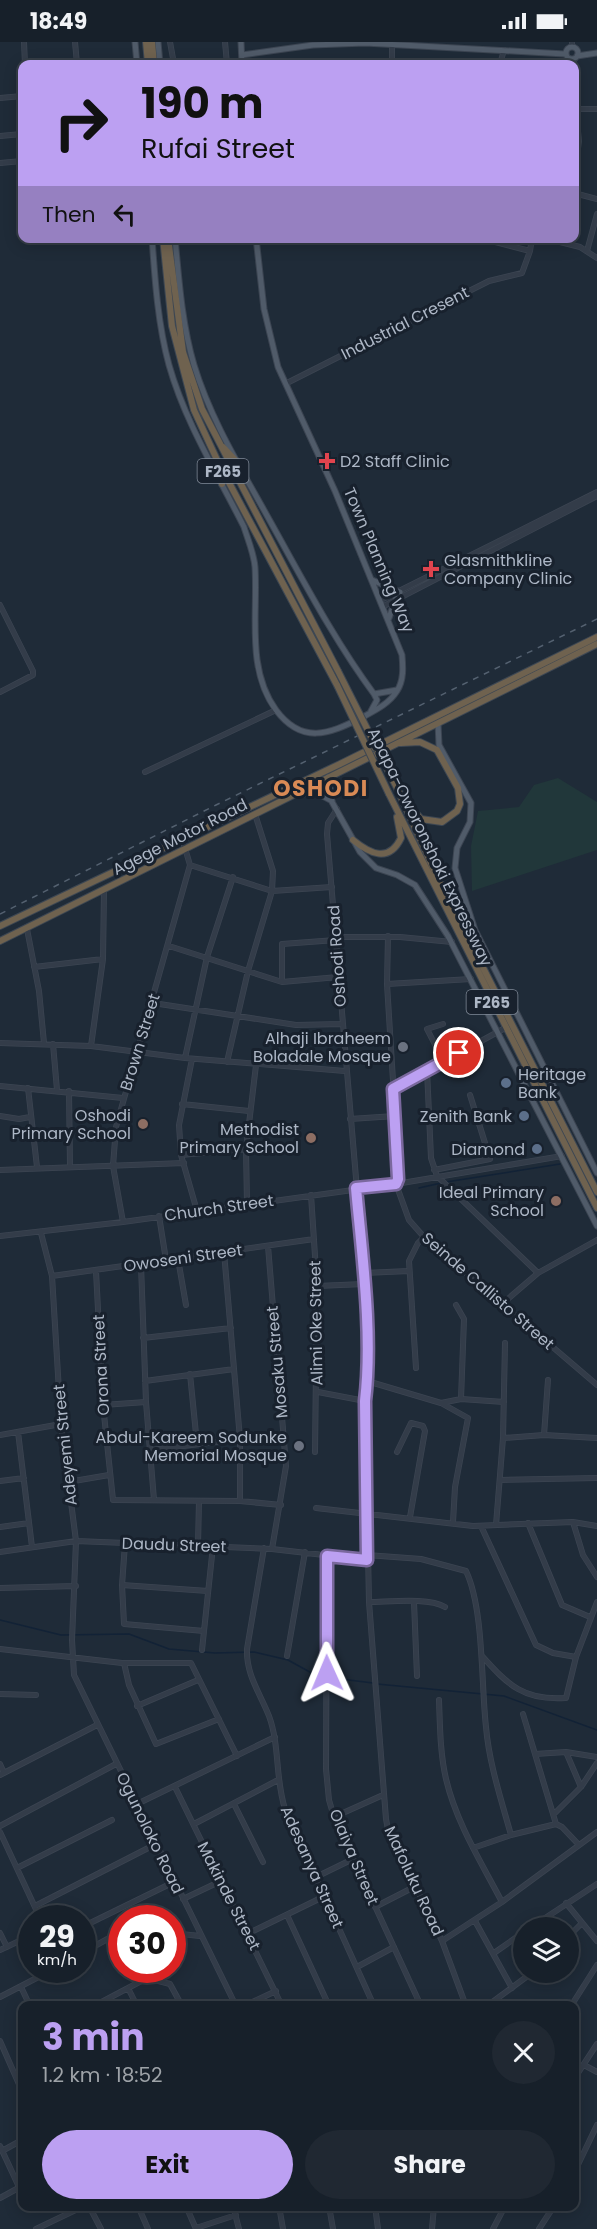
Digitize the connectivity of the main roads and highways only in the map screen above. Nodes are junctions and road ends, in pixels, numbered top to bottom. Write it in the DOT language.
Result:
graph roads {
  1 [pos="135,42"];
  2 [pos="146,42"];
  3 [pos="152,42"];
  4 [pos="158,42"];
  5 [pos="241,42"];
  6 [pos="364,43"];
  7 [pos="426,44"];
  8 [pos="301,45"];
  9 [pos="597,53"];
  10 [pos="572,54"];
  11 [pos="242,55"];
  12 [pos="137,60"];
  13 [pos="148,60"];
  14 [pos="154,60"];
  15 [pos="160,60"];
  16 [pos="242,60"];
  17 [pos="152,243"];
  18 [pos="164,243"];
  19 [pos="169,243"];
  20 [pos="176,243"];
  21 [pos="257,243"];
  22 [pos="217,442"];
  23 [pos="229,447"];
  24 [pos="230,455"];
  25 [pos="215,462"];
  26 [pos="237,462"];
  27 [pos="220,471"];
  28 [pos="233,471"];
  29 [pos="222,484"];
  30 [pos="232,488"];
  31 [pos="372,580"];
  32 [pos="400,592"];
  33 [pos="396,598"];
  34 [pos="389,618"];
  35 [pos="597,637"];
  36 [pos="597,644"];
  37 [pos="511,683"];
  38 [pos="398,689"];
  39 [pos="374,694"];
  40 [pos="368,714"];
  41 [pos="438,723"];
  42 [pos="399,743"];
  43 [pos="328,777"];
  44 [pos="398,790"];
  45 [pos="389,794"];
  46 [pos="291,795"];
  47 [pos="332,802"];
  48 [pos="353,840"];
  49 [pos="0,926"];
  50 [pos="0,941"];
  51 [pos="502,1030"];
  52 [pos="597,1173"];
  53 [pos="597,1191"];
  54 [pos="597,1208"];
  55 [pos="597,1226"];
  1 -- 12 [label="main road"];
  2 -- 13 [label="highway"];
  3 -- 14 [label="highway"];
  4 -- 15 [label="main road"];
  5 -- 11 [label="main road"];
  6 -- 7 [label="main road"];
  6 -- 8 [label="main road"];
  7 -- 10 [label="main road"];
  8 -- 11 [label="main road"];
  9 -- 10 [label="main road"];
  11 -- 16 [label="main road"];
  17 -- 25 [label="main road, Apapa-Oworonshoki Expressway"];
  18 -- 25 [label="highway, Apapa-Oworonshoki Expressway / F265"];
  19 -- 22 [label="highway, Apapa-Oworonshoki Expressway / F265"];
  20 -- 23 [label="main road"];
  21 -- 31 [label="main road, Town Planning Way"];
  22 -- 24 [label="highway"];
  22 -- 28 [label="highway, Apapa-Oworonshoki Expressway / F265"];
  23 -- 24 [label="highway"];
  23 -- 26 [label="main road"];
  24 -- 26 [label="highway"];
  24 -- 28 [label="highway"];
  25 -- 27 [label="highway"];
  25 -- 29 [label="main road, Apapa-Oworonshoki Expressway"];
  25 -- 30 [label="highway, Apapa-Oworonshoki Expressway / F265"];
  26 -- 39 [label="main road"];
  27 -- 29 [label="highway"];
  27 -- 30 [label="highway"];
  28 -- 44 [label="highway, Apapa-Oworonshoki Expressway / F265, bridge"];
  29 -- 40 [label="main road, Apapa-Oworonshoki Expressway"];
  30 -- 45 [label="highway, Apapa-Oworonshoki Expressway / F265, bridge"];
  31 -- 32 [label="main road"];
  31 -- 34 [label="main road, Town Planning Way"];
  33 -- 34 [label="main road"];
  34 -- 38 [label="main road, Town Planning Way"];
  35 -- 37 [label="highway, Agege Motor Road"];
  36 -- 37 [label="highway, Agege Motor Road"];
  37 -- 41 [label="highway, Agege Motor Road"];
  37 -- 49 [label="highway, Agege Motor Road"];
  38 -- 39 [label="main road"];
  38 -- 40 [label="main road, Apapa-Oworonshoki Expressway"];
  39 -- 40 [label="main road"];
  41 -- 42 [label="highway, Agege Motor Road"];
  41 -- 52 [label="main road, Apapa-Oworonshoki Expressway"];
  42 -- 43 [label="highway, Agege Motor Road"];
  42 -- 44 [label="highway"];
  43 -- 46 [label="highway, Agege Motor Road"];
  43 -- 47 [label="main road, Apapa-Oworonshoki Expressway"];
  44 -- 53 [label="highway, Apapa-Oworonshoki Expressway / F265"];
  45 -- 48 [label="highway"];
  45 -- 51 [label="highway, Apapa-Oworonshoki Expressway / F265"];
  46 -- 47 [label="main road"];
  46 -- 50 [label="highway, Agege Motor Road"];
  47 -- 48 [label="main road, Apapa-Oworonshoki Expressway"];
  48 -- 51 [label="main road, Apapa-Oworonshoki Expressway"];
  51 -- 54 [label="highway, Apapa-Oworonshoki Expressway / F265"];
  51 -- 55 [label="main road, Apapa-Oworonshoki Expressway"];
}
